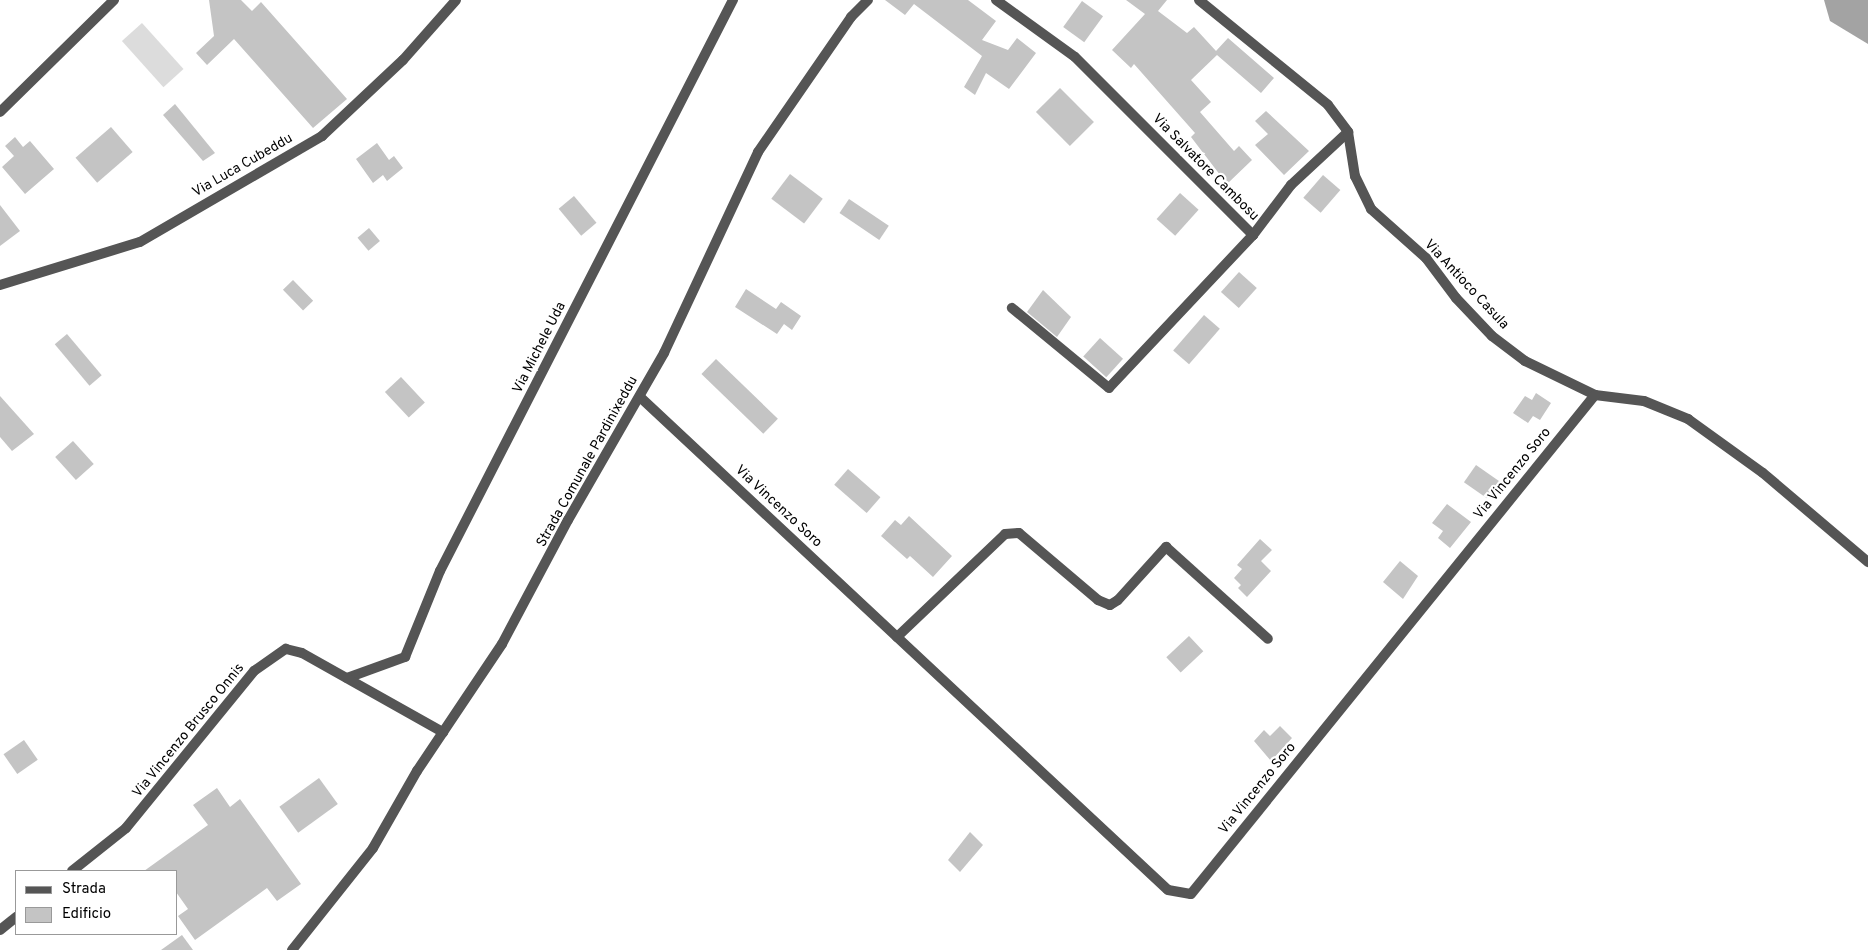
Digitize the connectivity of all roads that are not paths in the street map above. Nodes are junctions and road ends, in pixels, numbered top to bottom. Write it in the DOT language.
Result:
graph roads {
  1 [pos="114,0"];
  2 [pos="456,0"];
  3 [pos="733,0"];
  4 [pos="868,0"];
  5 [pos="996,0"];
  6 [pos="1199,0"];
  7 [pos="0,112"];
  8 [pos="1348,132"];
  9 [pos="1254,236"];
  10 [pos="0,286"];
  11 [pos="1012,308"];
  12 [pos="1595,395"];
  13 [pos="640,397"];
  14 [pos="1868,562"];
  15 [pos="897,637"];
  16 [pos="1268,639"];
  17 [pos="347,678"];
  18 [pos="443,732"];
  19 [pos="73,870"];
  20 [pos="15,918"];
  21 [pos="0,930"];
  22 [pos="292,950"];
  1 -- 7 [label="street"];
  2 -- 10 [label="street, Via Luca Cubeddu"];
  3 -- 17 [label="street, Via Michele Uda"];
  4 -- 13 [label="street, Strada Comunale Pardinixeddu"];
  5 -- 9 [label="street, Via Salvatore Cambosu"];
  6 -- 8 [label="street, Via Antioco Casula"];
  8 -- 9 [label="street"];
  8 -- 12 [label="street, Via Antioco Casula"];
  9 -- 11 [label="street, Via Salvatore Cambosu"];
  12 -- 14 [label="street, Via Antioco Casula"];
  12 -- 15 [label="street, Via Vincenzo Soro"];
  13 -- 15 [label="street, Via Vincenzo Soro"];
  13 -- 18 [label="street, Strada Comunale Pardinixeddu"];
  15 -- 16 [label="street"];
  17 -- 18 [label="street, Via Vincenzo Brusco Onnis"];
  17 -- 19 [label="street, Via Vincenzo Brusco Onnis"];
  18 -- 22 [label="street, Strada Comunale Pardinixeddu"];
  20 -- 21 [label="street"];
}
